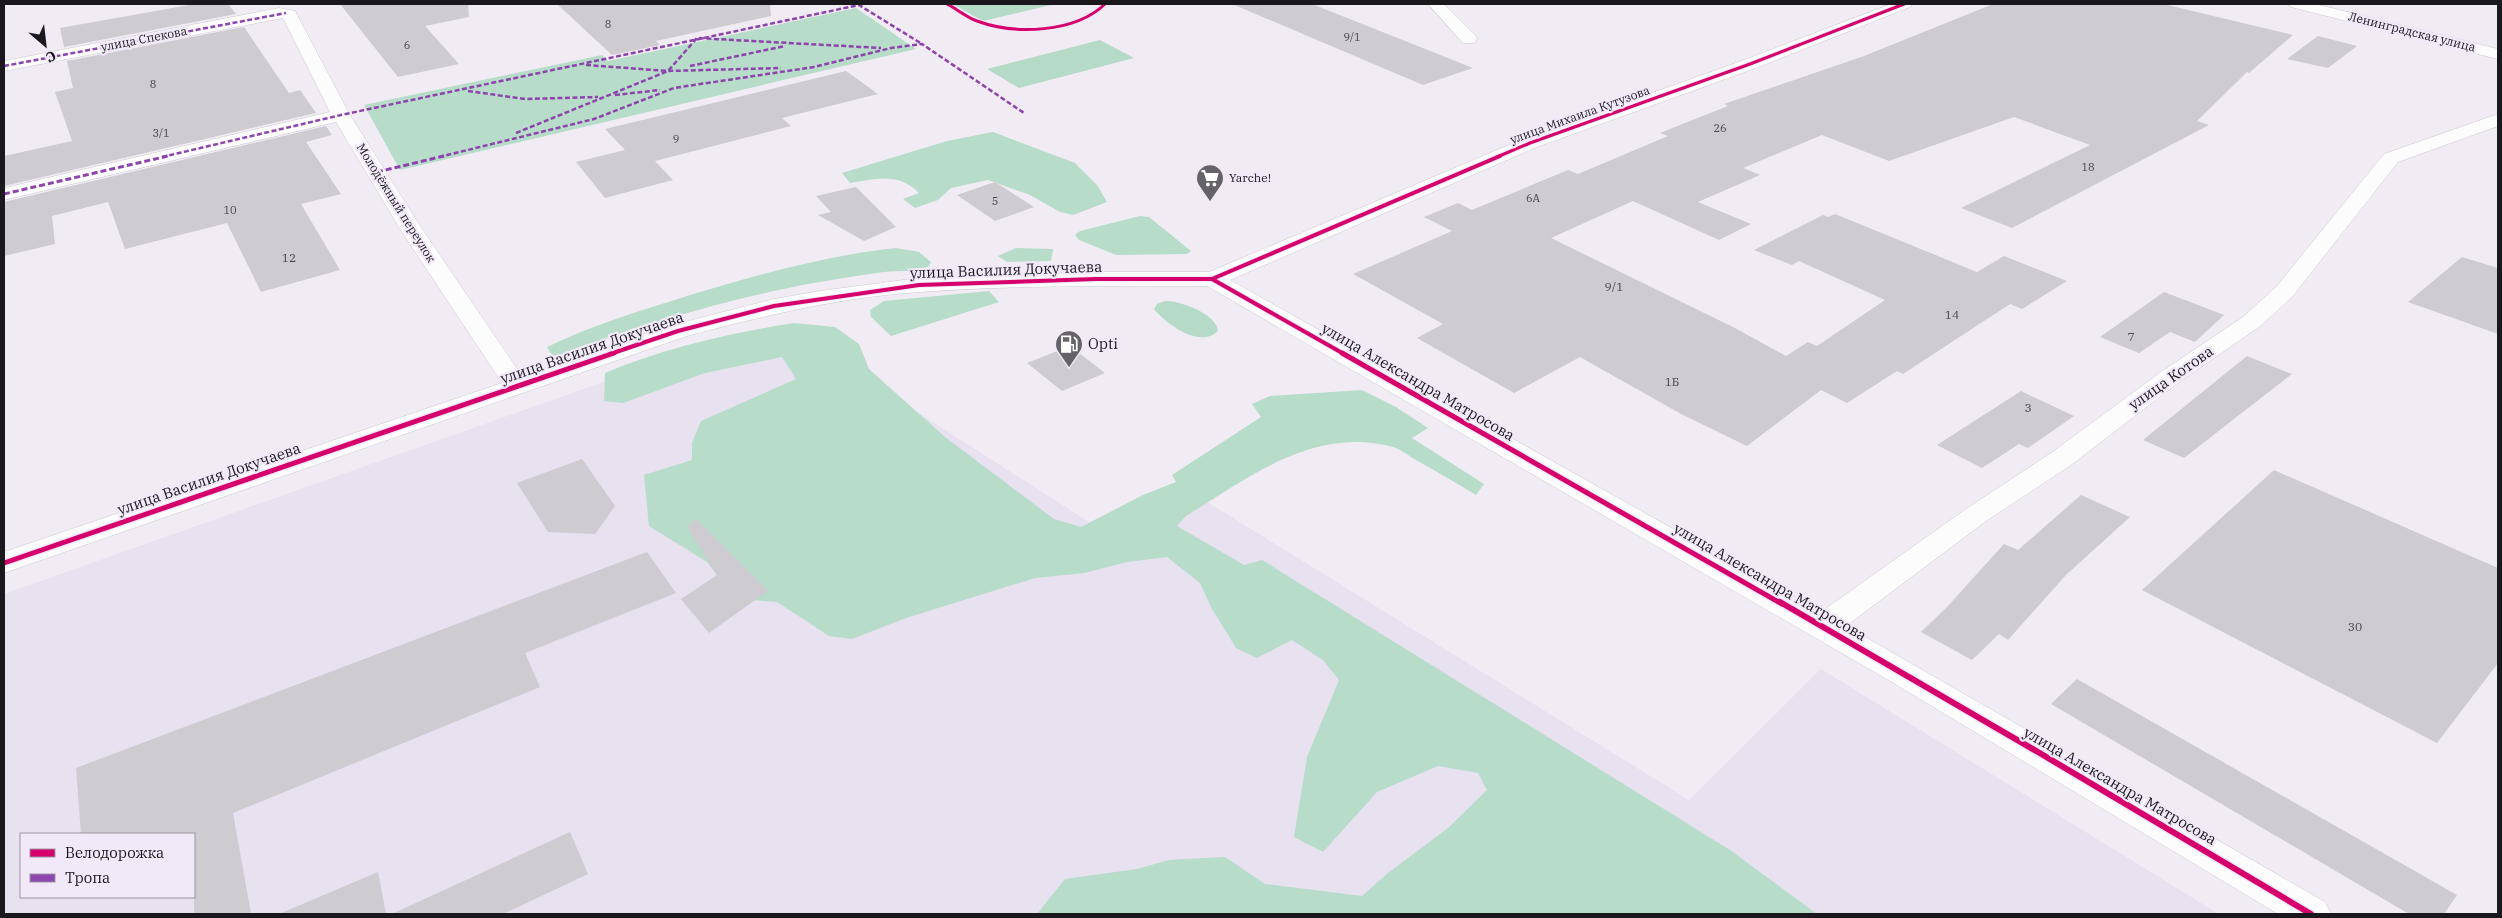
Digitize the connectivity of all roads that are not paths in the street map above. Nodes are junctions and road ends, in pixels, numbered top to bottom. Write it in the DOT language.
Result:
graph roads {
  1 [pos="1436,4"];
  2 [pos="1904,4"];
  3 [pos="2297,4"];
  4 [pos="286,13"];
  5 [pos="1469,40"];
  6 [pos="2498,54"];
  7 [pos="4,66"];
  8 [pos="341,115"];
  9 [pos="2498,120"];
  10 [pos="4,194"];
  11 [pos="1212,279"];
  12 [pos="517,387"];
  13 [pos="4,563"];
  14 [pos="1823,626"];
  15 [pos="2311,914"];
  1 -- 5 [label="street"];
  2 -- 11 [label="street, улица Михаила Кутузова"];
  3 -- 6 [label="street, Ленинградская улица"];
  4 -- 7 [label="street, улица Спекова"];
  4 -- 8 [label="street, Молодёжный переулок"];
  8 -- 10 [label="street"];
  8 -- 12 [label="street, Молодёжный переулок"];
  9 -- 14 [label="street, улица Котова"];
  11 -- 12 [label="street, улица Василия Докучаева"];
  11 -- 14 [label="street, улица Александра Матросова"];
  12 -- 13 [label="street, улица Василия Докучаева"];
  14 -- 15 [label="street, улица Александра Матросова"];
}
